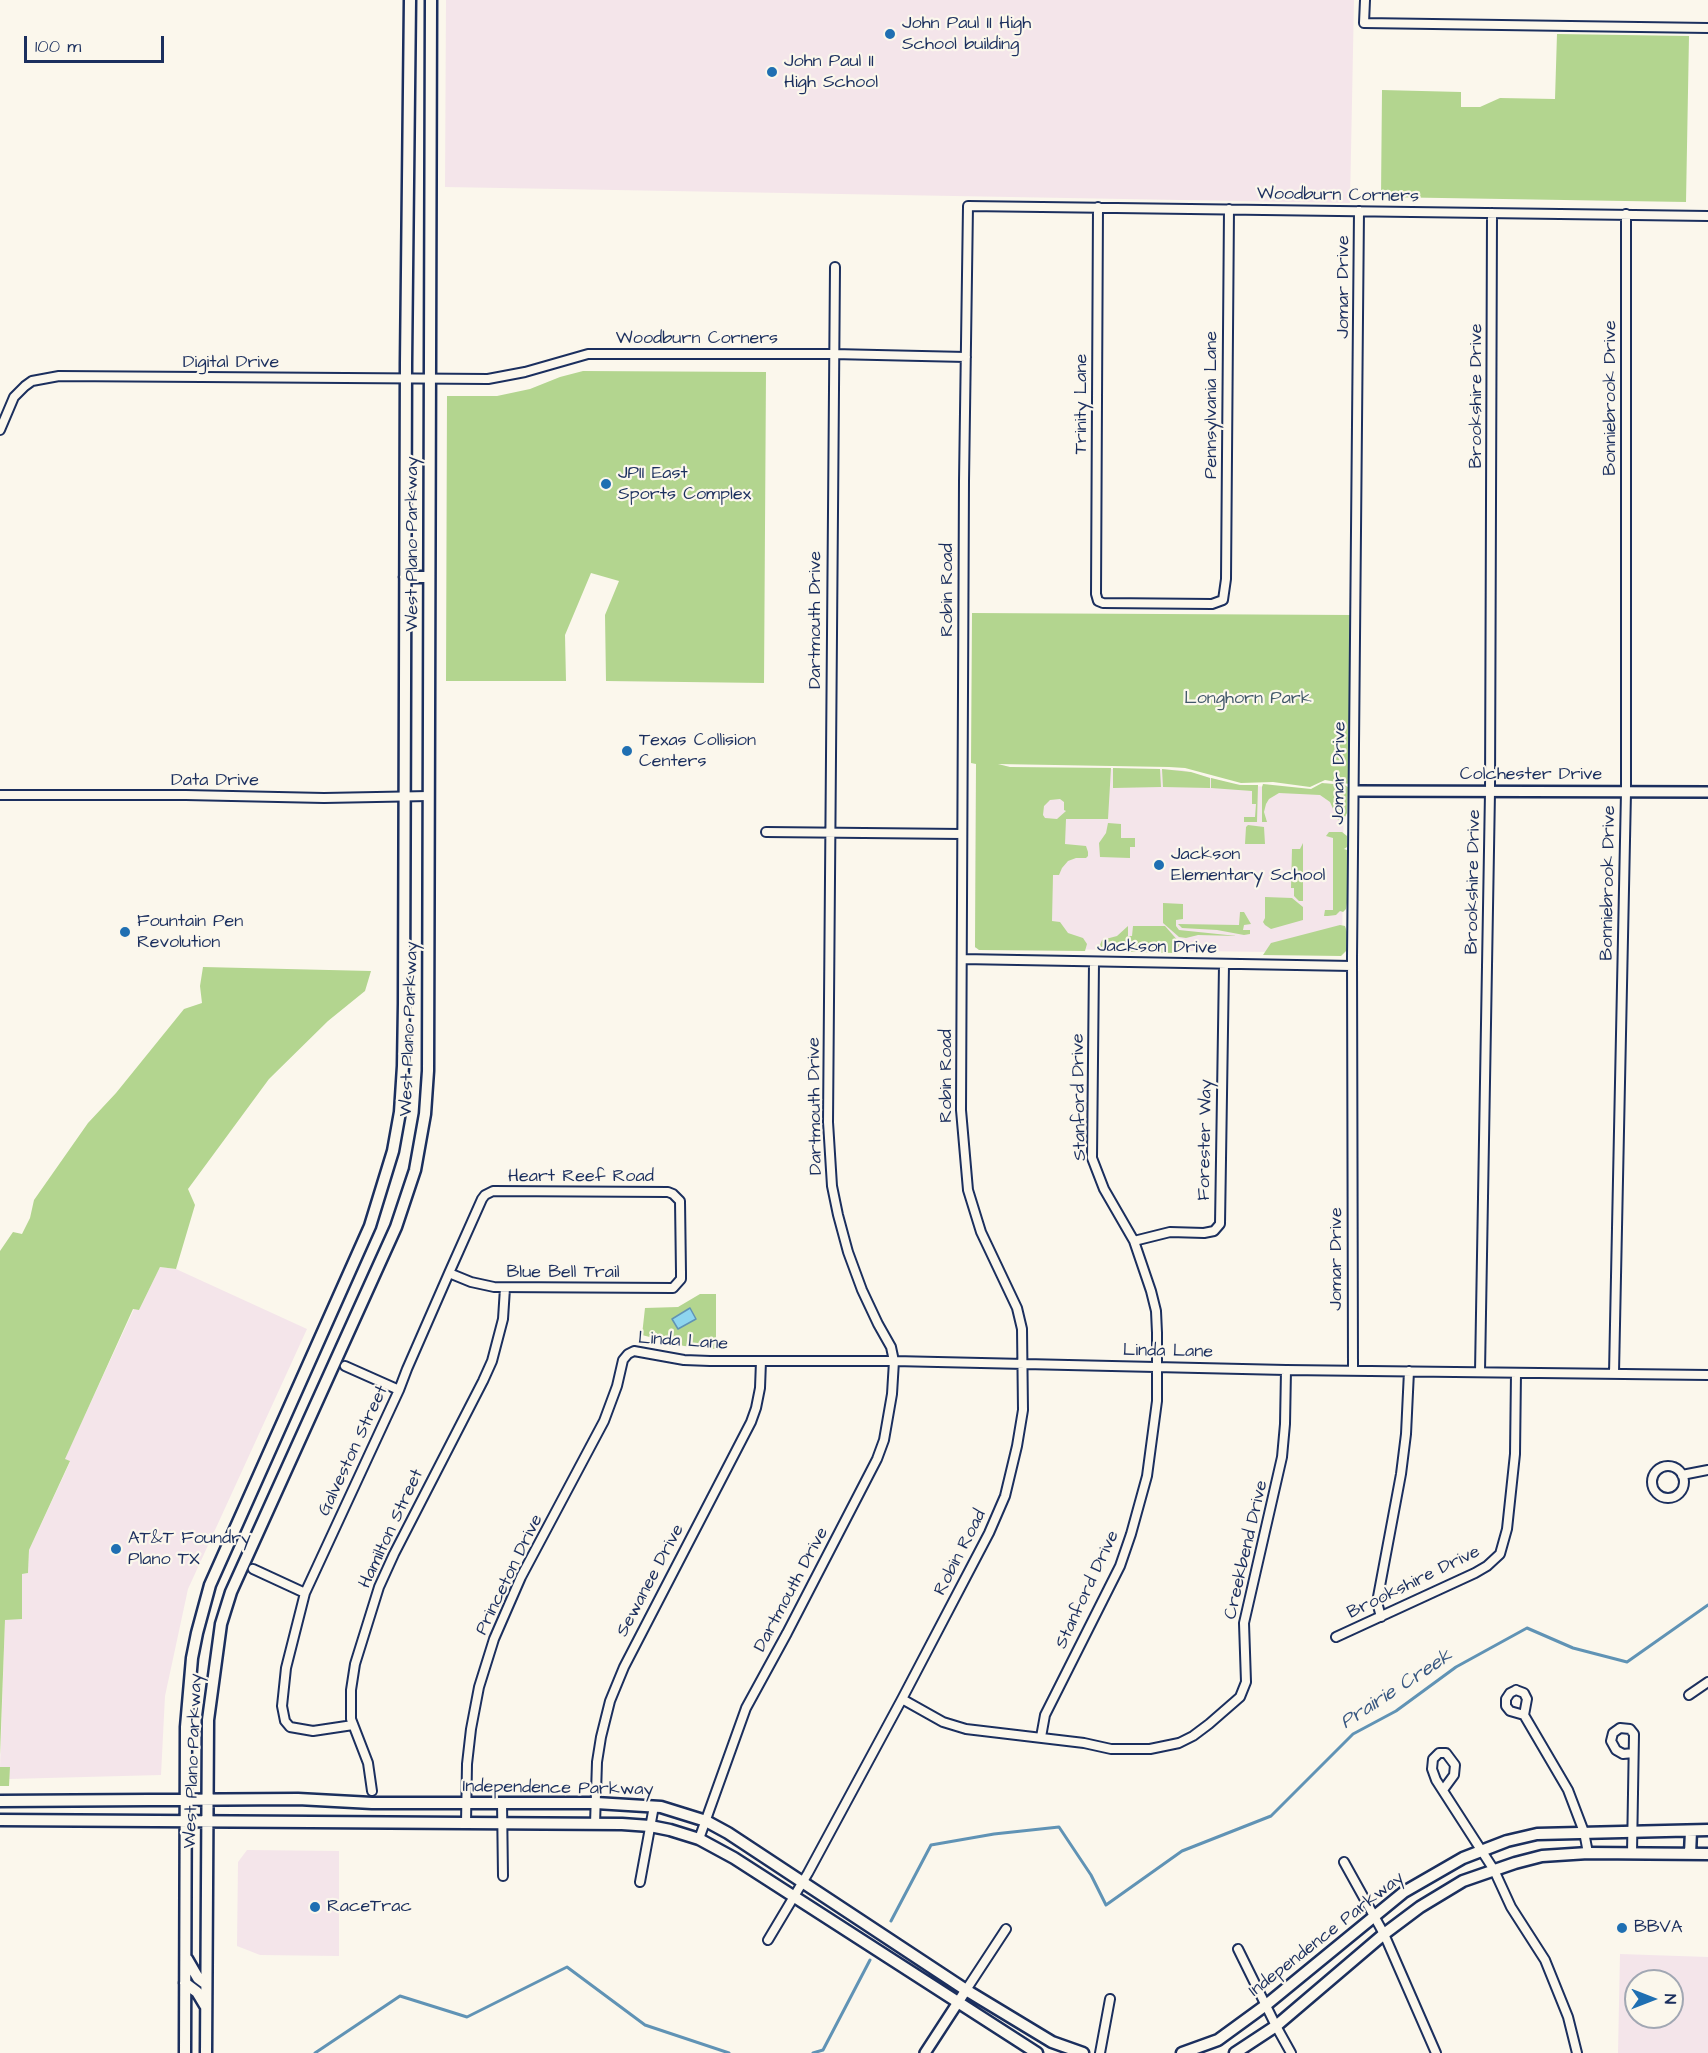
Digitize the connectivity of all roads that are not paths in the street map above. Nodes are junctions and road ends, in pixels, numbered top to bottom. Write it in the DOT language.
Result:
graph roads {
  1 [pos="410,0"];
  2 [pos="431,0"];
  3 [pos="1365,0"];
  4 [pos="1708,28"];
  5 [pos="968,206"];
  6 [pos="1098,207"];
  7 [pos="1229,209"];
  8 [pos="1359,211"];
  9 [pos="1492,213"];
  10 [pos="1626,214"];
  11 [pos="1708,216"];
  12 [pos="835,267"];
  13 [pos="833,354"];
  14 [pos="966,357"];
  15 [pos="406,378"];
  16 [pos="430,379"];
  17 [pos="0,430"];
  18 [pos="405,577"];
  19 [pos="429,577"];
  20 [pos="1223,600"];
  21 [pos="1355,791"];
  22 [pos="1490,792"];
  23 [pos="1626,792"];
  24 [pos="1708,792"];
  25 [pos="0,795"];
  26 [pos="404,796"];
  27 [pos="429,796"];
  28 [pos="766,832"];
  29 [pos="830,832"];
  30 [pos="962,834"];
  31 [pos="962,959"];
  32 [pos="1094,962"];
  33 [pos="1224,964"];
  34 [pos="1352,966"];
  35 [pos="485,1195"];
  36 [pos="1134,1241"];
  37 [pos="449,1273"];
  38 [pos="677,1284"];
  39 [pos="505,1288"];
  40 [pos="628,1354"];
  41 [pos="761,1361"];
  42 [pos="894,1362"];
  43 [pos="1024,1364"];
  44 [pos="345,1366"];
  45 [pos="1157,1366"];
  46 [pos="1286,1370"];
  47 [pos="1353,1370"];
  48 [pos="1409,1371"];
  49 [pos="1480,1371"];
  50 [pos="1516,1373"];
  51 [pos="1614,1373"];
  52 [pos="1708,1375"];
  53 [pos="399,1390"];
  54 [pos="1708,1470"];
  55 [pos="1682,1475"];
  56 [pos="253,1569"];
  57 [pos="305,1593"];
  58 [pos="1381,1617"];
  59 [pos="1336,1637"];
  60 [pos="1708,1682"];
  61 [pos="1689,1695"];
  62 [pos="903,1699"];
  63 [pos="1524,1715"];
  64 [pos="353,1725"];
  65 [pos="1041,1737"];
  66 [pos="1633,1753"];
  67 [pos="1443,1790"];
  68 [pos="372,1791"];
  69 [pos="185,1800"];
  70 [pos="206,1800"];
  71 [pos="0,1801"];
  72 [pos="502,1802"];
  73 [pos="466,1803"];
  74 [pos="596,1803"];
  75 [pos="654,1806"];
  76 [pos="0,1820"];
  77 [pos="706,1821"];
  78 [pos="184,1822"];
  79 [pos="206,1822"];
  80 [pos="466,1823"];
  81 [pos="502,1823"];
  82 [pos="595,1824"];
  83 [pos="650,1826"];
  84 [pos="1708,1830"];
  85 [pos="1691,1831"];
  86 [pos="1584,1832"];
  87 [pos="1633,1832"];
  88 [pos="699,1839"];
  89 [pos="1482,1851"];
  90 [pos="1588,1853"];
  91 [pos="1632,1853"];
  92 [pos="1690,1854"];
  93 [pos="1708,1854"];
  94 [pos="1344,1862"];
  95 [pos="1494,1870"];
  96 [pos="503,1876"];
  97 [pos="640,1882"];
  98 [pos="802,1883"];
  99 [pos="795,1896"];
  100 [pos="1374,1915"];
  101 [pos="1006,1929"];
  102 [pos="1384,1934"];
  103 [pos="768,1940"];
  104 [pos="1238,1949"];
  105 [pos="185,1956"];
  106 [pos="185,1983"];
  107 [pos="206,1984"];
  108 [pos="966,1990"];
  109 [pos="1110,1999"];
  110 [pos="958,2003"];
  111 [pos="1266,2005"];
  112 [pos="206,2007"];
  113 [pos="1276,2026"];
  114 [pos="1068,2051"];
  115 [pos="185,2053"];
  116 [pos="206,2053"];
  117 [pos="925,2053"];
  118 [pos="1037,2053"];
  119 [pos="1083,2053"];
  120 [pos="1100,2053"];
  121 [pos="1182,2053"];
  122 [pos="1235,2053"];
  123 [pos="1291,2053"];
  124 [pos="1436,2053"];
  125 [pos="1577,2053"];
  1 -- 15 [label="main road, West Plano Parkway"];
  2 -- 16 [label="main road, West Plano Parkway"];
  3 -- 4 [label="street"];
  5 -- 6 [label="street, Woodburn Corners"];
  5 -- 14 [label="street, Robin Road"];
  6 -- 7 [label="street, Woodburn Corners"];
  6 -- 20 [label="street, Trinity Lane"];
  7 -- 8 [label="street, Woodburn Corners"];
  7 -- 20 [label="street, Pennsylvania Lane"];
  8 -- 9 [label="street, Woodburn Corners"];
  8 -- 21 [label="street, Jomar Drive"];
  9 -- 10 [label="street, Woodburn Corners"];
  9 -- 22 [label="street, Brookshire Drive"];
  10 -- 11 [label="street, Woodburn Corners"];
  10 -- 23 [label="street, Bonniebrook Drive"];
  12 -- 13 [label="street, Dartmouth Drive"];
  13 -- 14 [label="street, Woodburn Corners"];
  13 -- 16 [label="street, Woodburn Corners"];
  13 -- 29 [label="street, Dartmouth Drive"];
  14 -- 30 [label="street, Robin Road"];
  15 -- 16 [label="street, Digital Drive"];
  15 -- 17 [label="street, Digital Drive"];
  15 -- 18 [label="main road, West Plano Parkway"];
  16 -- 19 [label="main road, West Plano Parkway"];
  18 -- 19 [label="main road"];
  18 -- 26 [label="main road, West Plano Parkway"];
  19 -- 27 [label="main road, West Plano Parkway"];
  21 -- 22 [label="street, Colchester Drive"];
  21 -- 34 [label="street, Jomar Drive"];
  22 -- 23 [label="street, Colchester Drive"];
  22 -- 49 [label="street, Brookshire Drive"];
  23 -- 24 [label="street, Colchester Drive"];
  23 -- 51 [label="street, Bonniebrook Drive"];
  25 -- 26 [label="street, Data Drive"];
  26 -- 27 [label="street, Data Drive"];
  26 -- 69 [label="main road, West Plano Parkway"];
  27 -- 70 [label="main road, West Plano Parkway"];
  28 -- 29 [label="street"];
  29 -- 30 [label="street"];
  29 -- 42 [label="street, Dartmouth Drive"];
  30 -- 31 [label="street, Robin Road"];
  31 -- 32 [label="street, Jackson Drive"];
  31 -- 43 [label="street, Robin Road"];
  32 -- 33 [label="street, Jackson Drive"];
  32 -- 36 [label="street, Stanford Drive"];
  33 -- 34 [label="street, Jackson Drive"];
  33 -- 36 [label="street, Forester Way"];
  34 -- 47 [label="street, Jomar Drive"];
  35 -- 37 [label="street, Galveston Street"];
  35 -- 38 [label="street, Heart Reef Road"];
  36 -- 45 [label="street, Stanford Drive"];
  37 -- 39 [label="street, Blue Bell Trail"];
  37 -- 53 [label="street, Galveston Street"];
  38 -- 39 [label="street, Blue Bell Trail"];
  39 -- 64 [label="street, Hamilton Street"];
  40 -- 41 [label="street, Linda Lane"];
  40 -- 73 [label="street, Princeton Drive"];
  41 -- 42 [label="street, Linda Lane"];
  41 -- 74 [label="street, Sewanee Drive"];
  42 -- 43 [label="street, Linda Lane"];
  42 -- 77 [label="street, Dartmouth Drive"];
  43 -- 45 [label="street, Linda Lane"];
  43 -- 62 [label="street, Robin Road"];
  44 -- 53 [label="street"];
  45 -- 46 [label="street, Linda Lane"];
  45 -- 65 [label="street, Stanford Drive"];
  46 -- 47 [label="street, Linda Lane"];
  46 -- 65 [label="street, Creekbend Drive"];
  47 -- 48 [label="street, Linda Lane"];
  48 -- 49 [label="street, Linda Lane"];
  48 -- 58 [label="street"];
  49 -- 50 [label="street, Linda Lane"];
  50 -- 51 [label="street, Linda Lane"];
  50 -- 58 [label="street, Brookshire Drive"];
  51 -- 52 [label="street, Linda Lane"];
  53 -- 57 [label="street, Galveston Street"];
  54 -- 55 [label="street"];
  55 -- 55 [label="street"];
  56 -- 57 [label="street"];
  57 -- 64 [label="street, Galveston Street"];
  58 -- 59 [label="street, Brookshire Drive"];
  60 -- 61 [label="street"];
  62 -- 65 [label="street, Creekbend Drive"];
  62 -- 98 [label="street, Robin Road"];
  63 -- 86 [label="street"];
  64 -- 68 [label="street, Hamilton Street"];
  66 -- 87 [label="street"];
  67 -- 89 [label="street"];
  69 -- 70 [label="main road, Independence Parkway"];
  69 -- 71 [label="main road, Independence Parkway"];
  69 -- 78 [label="main road, West Plano Parkway"];
  70 -- 73 [label="main road, Independence Parkway"];
  70 -- 79 [label="main road, West Plano Parkway"];
  72 -- 73 [label="main road, Independence Parkway"];
  72 -- 74 [label="main road, Independence Parkway"];
  72 -- 81 [label="street"];
  73 -- 80 [label="street, Princeton Drive"];
  74 -- 75 [label="main road, Independence Parkway"];
  74 -- 82 [label="street, Sewanee Drive"];
  75 -- 77 [label="main road, Independence Parkway"];
  75 -- 83 [label="street"];
  76 -- 78 [label="main road, Independence Parkway"];
  77 -- 88 [label="street, Dartmouth Drive"];
  77 -- 98 [label="main road, Independence Parkway"];
  78 -- 79 [label="main road, Independence Parkway"];
  78 -- 105 [label="main road, West Plano Parkway"];
  79 -- 80 [label="main road, Independence Parkway"];
  79 -- 107 [label="main road, West Plano Parkway"];
  80 -- 81 [label="main road, Independence Parkway"];
  81 -- 82 [label="main road, Independence Parkway"];
  81 -- 96 [label="street"];
  82 -- 83 [label="main road, Independence Parkway"];
  83 -- 88 [label="main road, Independence Parkway"];
  83 -- 97 [label="street"];
  84 -- 85 [label="main road, Independence Parkway"];
  85 -- 87 [label="main road, Independence Parkway"];
  85 -- 92 [label="main road"];
  86 -- 87 [label="main road, Independence Parkway"];
  86 -- 89 [label="main road, Independence Parkway"];
  86 -- 90 [label="street"];
  87 -- 91 [label="street"];
  88 -- 99 [label="main road, Independence Parkway"];
  89 -- 95 [label="street"];
  89 -- 100 [label="main road, Independence Parkway"];
  90 -- 91 [label="main road, Independence Parkway"];
  90 -- 95 [label="main road, Independence Parkway"];
  91 -- 92 [label="main road, Independence Parkway"];
  92 -- 93 [label="main road, Independence Parkway"];
  94 -- 100 [label="street"];
  95 -- 102 [label="main road, Independence Parkway"];
  95 -- 125 [label="street"];
  98 -- 99 [label="street, Robin Road"];
  98 -- 108 [label="main road, Independence Parkway"];
  99 -- 103 [label="street, Robin Road"];
  99 -- 110 [label="main road, Independence Parkway"];
  100 -- 102 [label="street"];
  100 -- 111 [label="main road, Independence Parkway"];
  101 -- 108 [label="street"];
  102 -- 113 [label="main road, Independence Parkway"];
  102 -- 124 [label="street"];
  104 -- 111 [label="street"];
  105 -- 106 [label="main road, West Plano Parkway"];
  105 -- 107 [label="main road"];
  106 -- 112 [label="main road"];
  106 -- 115 [label="main road, West Plano Parkway"];
  107 -- 112 [label="main road, West Plano Parkway"];
  108 -- 110 [label="street"];
  108 -- 114 [label="main road, Independence Parkway"];
  109 -- 120 [label="street"];
  110 -- 117 [label="street"];
  110 -- 118 [label="main road, Independence Parkway"];
  111 -- 113 [label="street"];
  111 -- 121 [label="main road, Independence Parkway"];
  112 -- 116 [label="main road, West Plano Parkway"];
  113 -- 122 [label="main road, Independence Parkway"];
  113 -- 123 [label="street"];
  114 -- 119 [label="main road, Independence Parkway"];
}
